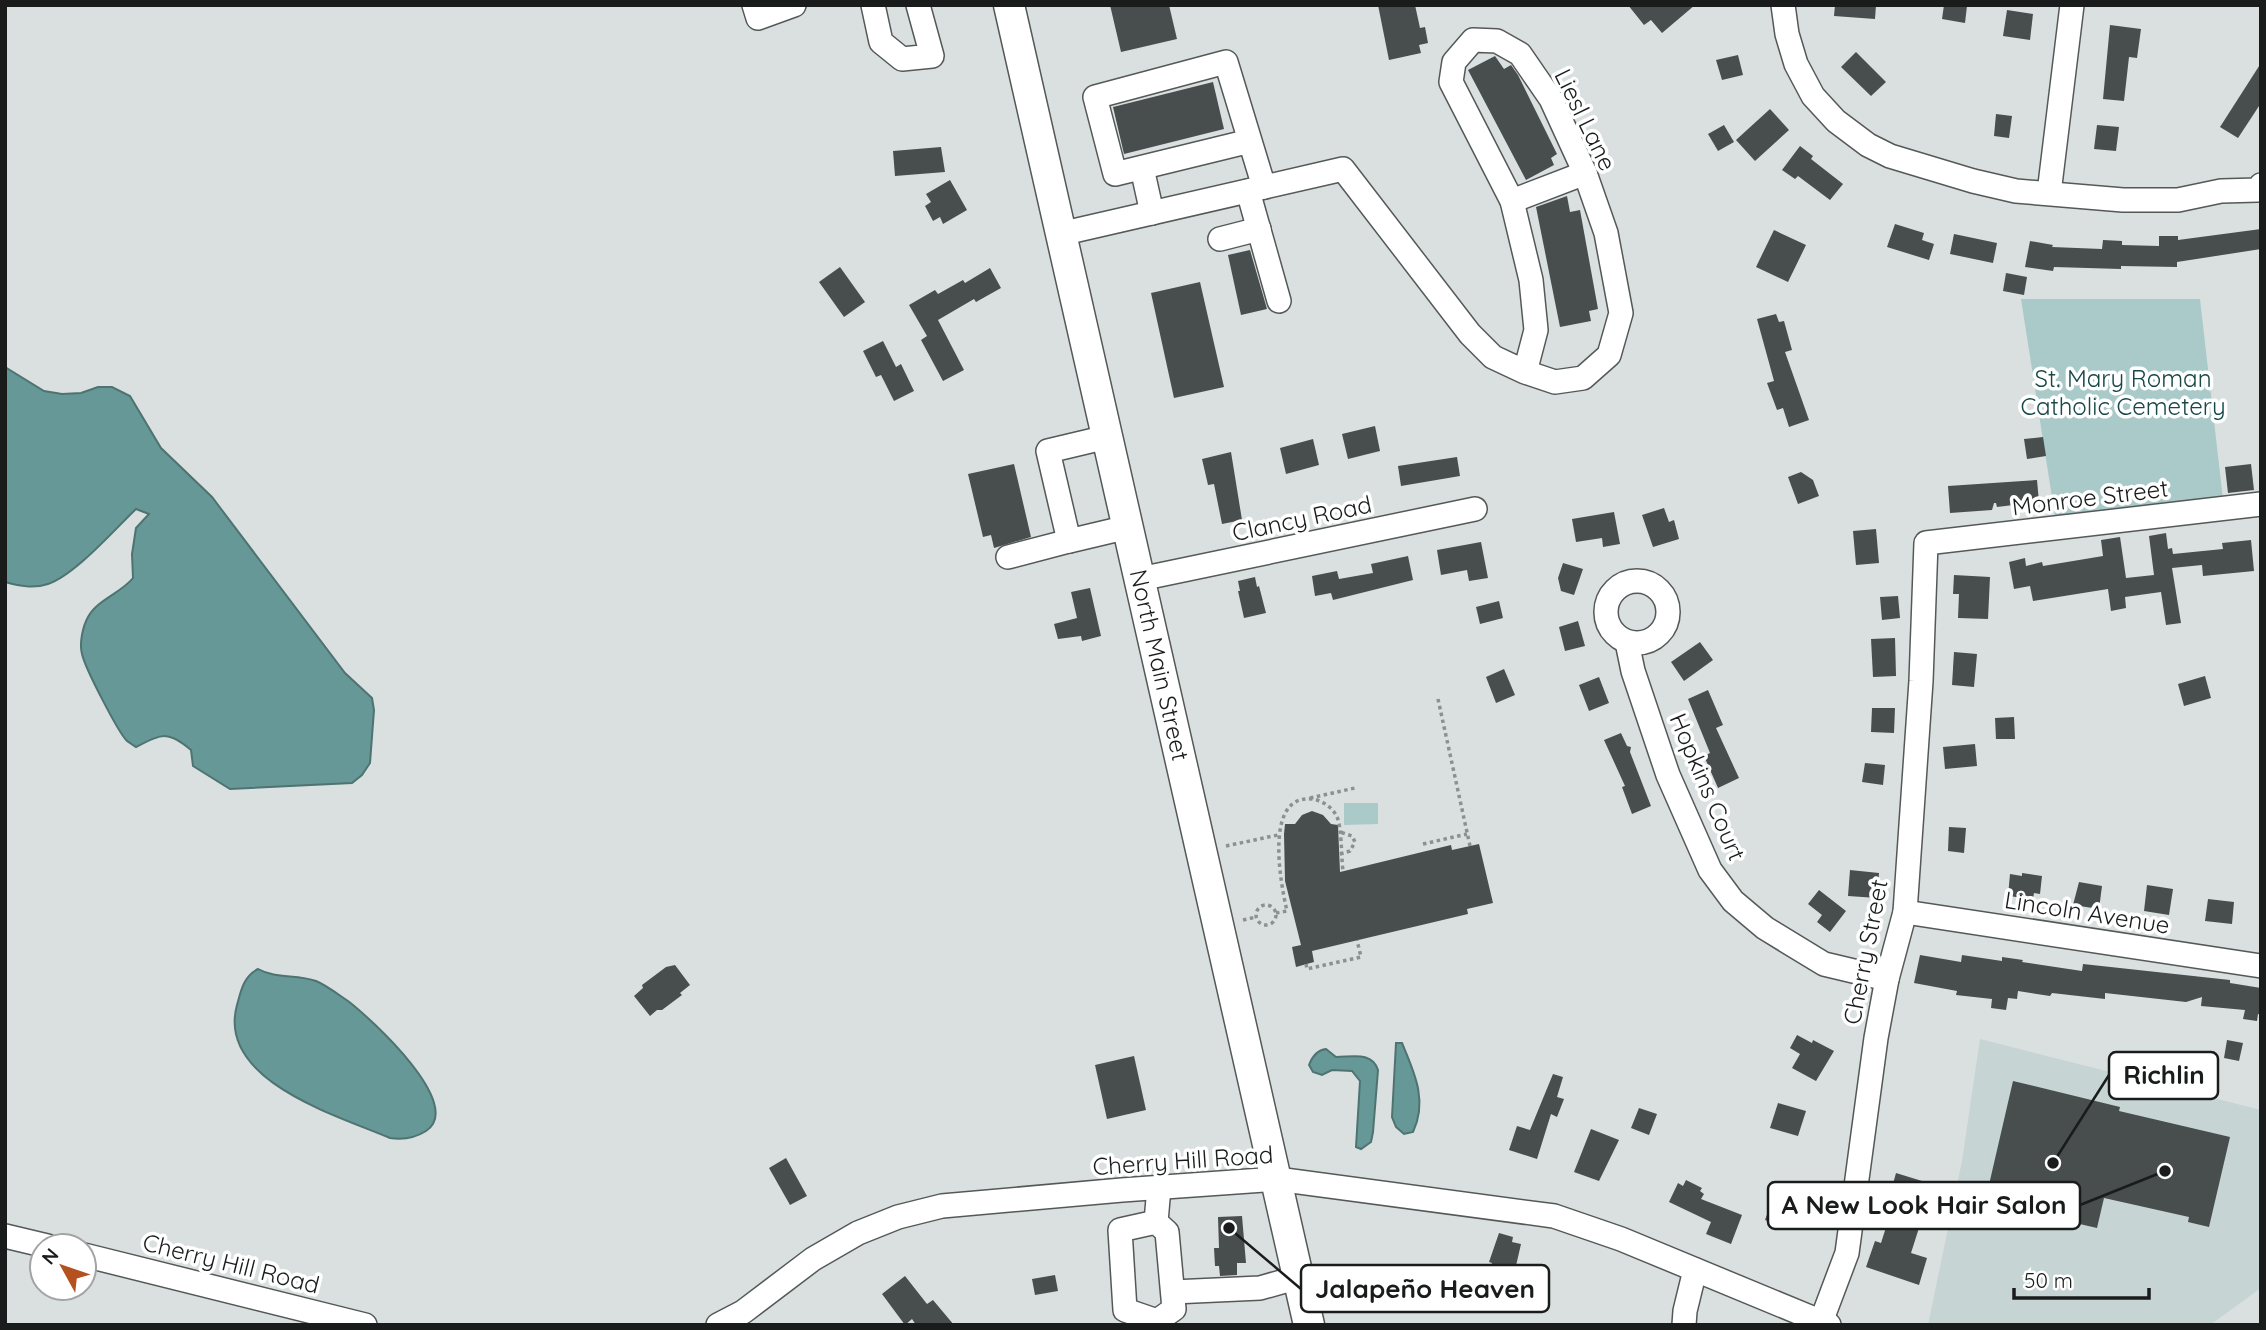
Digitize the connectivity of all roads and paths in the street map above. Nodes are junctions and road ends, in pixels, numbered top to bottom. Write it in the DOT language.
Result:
graph roads {
  1 [pos="754,5"];
  2 [pos="794,5"];
  3 [pos="873,5"];
  4 [pos="918,5"];
  5 [pos="1009,5"];
  6 [pos="1783,5"];
  7 [pos="2072,5"];
  8 [pos="1250,141"];
  9 [pos="1142,167"];
  10 [pos="1585,173"];
  11 [pos="2260,187"];
  12 [pos="1256,189"];
  13 [pos="2049,193"];
  14 [pos="1512,201"];
  15 [pos="1152,213"];
  16 [pos="1259,229"];
  17 [pos="1060,234"];
  18 [pos="1220,239"];
  19 [pos="1279,301"];
  20 [pos="1525,372"];
  21 [pos="1107,437"];
  22 [pos="2261,504"];
  23 [pos="1475,509"];
  24 [pos="1128,527"];
  25 [pos="1069,541"];
  26 [pos="1926,543"];
  27 [pos="1008,557"];
  28 [pos="1140,579"];
  29 [pos="1627,642"];
  30 [pos="1438,699"];
  31 [pos="1356,788"];
  32 [pos="1305,799"];
  33 [pos="1340,832"];
  34 [pos="1467,834"];
  35 [pos="1278,835"];
  36 [pos="1423,844"];
  37 [pos="1226,846"];
  38 [pos="1470,846"];
  39 [pos="1340,854"];
  40 [pos="1343,871"];
  41 [pos="1905,912"];
  42 [pos="1276,913"];
  43 [pos="1256,917"];
  44 [pos="1243,920"];
  45 [pos="1357,940"];
  46 [pos="1306,964"];
  47 [pos="2261,966"];
  48 [pos="1887,979"];
  49 [pos="1277,1179"];
  50 [pos="1159,1187"];
  51 [pos="1156,1222"];
  52 [pos="5,1236"];
  53 [pos="28,1241"];
  54 [pos="98,1258"];
  55 [pos="1695,1269"];
  56 [pos="1299,1277"];
  57 [pos="1173,1293"];
  58 [pos="1825,1323"];
  59 [pos="365,1325"];
  60 [pos="718,1325"];
  61 [pos="1309,1325"];
  62 [pos="1684,1325"];
  1 -- 2 [label="street"];
  3 -- 4 [label="street"];
  5 -- 17 [label="main road, North Main Street"];
  6 -- 13 [label="street"];
  7 -- 13 [label="street"];
  8 -- 9 [label="street"];
  8 -- 9 [label="street"];
  8 -- 12 [label="street"];
  9 -- 15 [label="street"];
  10 -- 14 [label="street"];
  10 -- 14 [label="street, Liesl Lane"];
  10 -- 20 [label="street, Liesl Lane"];
  11 -- 13 [label="street"];
  12 -- 15 [label="street, Liesl Lane"];
  12 -- 16 [label="street"];
  12 -- 20 [label="street, Liesl Lane"];
  14 -- 20 [label="street, Liesl Lane"];
  15 -- 17 [label="street, Liesl Lane"];
  16 -- 18 [label="street"];
  16 -- 19 [label="street"];
  17 -- 21 [label="main road, North Main Street"];
  21 -- 24 [label="main road, North Main Street"];
  21 -- 25 [label="street"];
  22 -- 26 [label="street, Monroe Street"];
  23 -- 28 [label="street, Clancy Road"];
  24 -- 25 [label="street"];
  24 -- 28 [label="main road, North Main Street"];
  25 -- 27 [label="street"];
  26 -- 41 [label="street, Cherry Street"];
  28 -- 49 [label="main road, North Main Street"];
  29 -- 48 [label="street, Hopkins Court"];
  30 -- 34 [label="path"];
  31 -- 32 [label="path"];
  32 -- 33 [label="path"];
  32 -- 35 [label="path"];
  33 -- 39 [label="path"];
  33 -- 39 [label="path"];
  34 -- 36 [label="path"];
  34 -- 38 [label="path"];
  35 -- 37 [label="path"];
  35 -- 42 [label="path"];
  39 -- 40 [label="path"];
  41 -- 47 [label="street, Lincoln Avenue"];
  41 -- 48 [label="street, Cherry Street"];
  42 -- 43 [label="path"];
  42 -- 43 [label="path"];
  43 -- 44 [label="path"];
  45 -- 46 [label="path"];
  48 -- 58 [label="street, Cherry Street"];
  49 -- 50 [label="street, Cherry Hill Road"];
  49 -- 55 [label="street, Cherry Hill Road"];
  49 -- 56 [label="main road, North Main Street"];
  50 -- 51 [label="street"];
  50 -- 60 [label="street, Cherry Hill Road"];
  51 -- 57 [label="street"];
  51 -- 57 [label="street"];
  52 -- 53 [label="street"];
  54 -- 59 [label="street, Cherry Hill Road"];
  55 -- 58 [label="street, Cherry Hill Road"];
  55 -- 62 [label="street"];
  56 -- 57 [label="street"];
  56 -- 61 [label="main road, North Main Street"];
}
